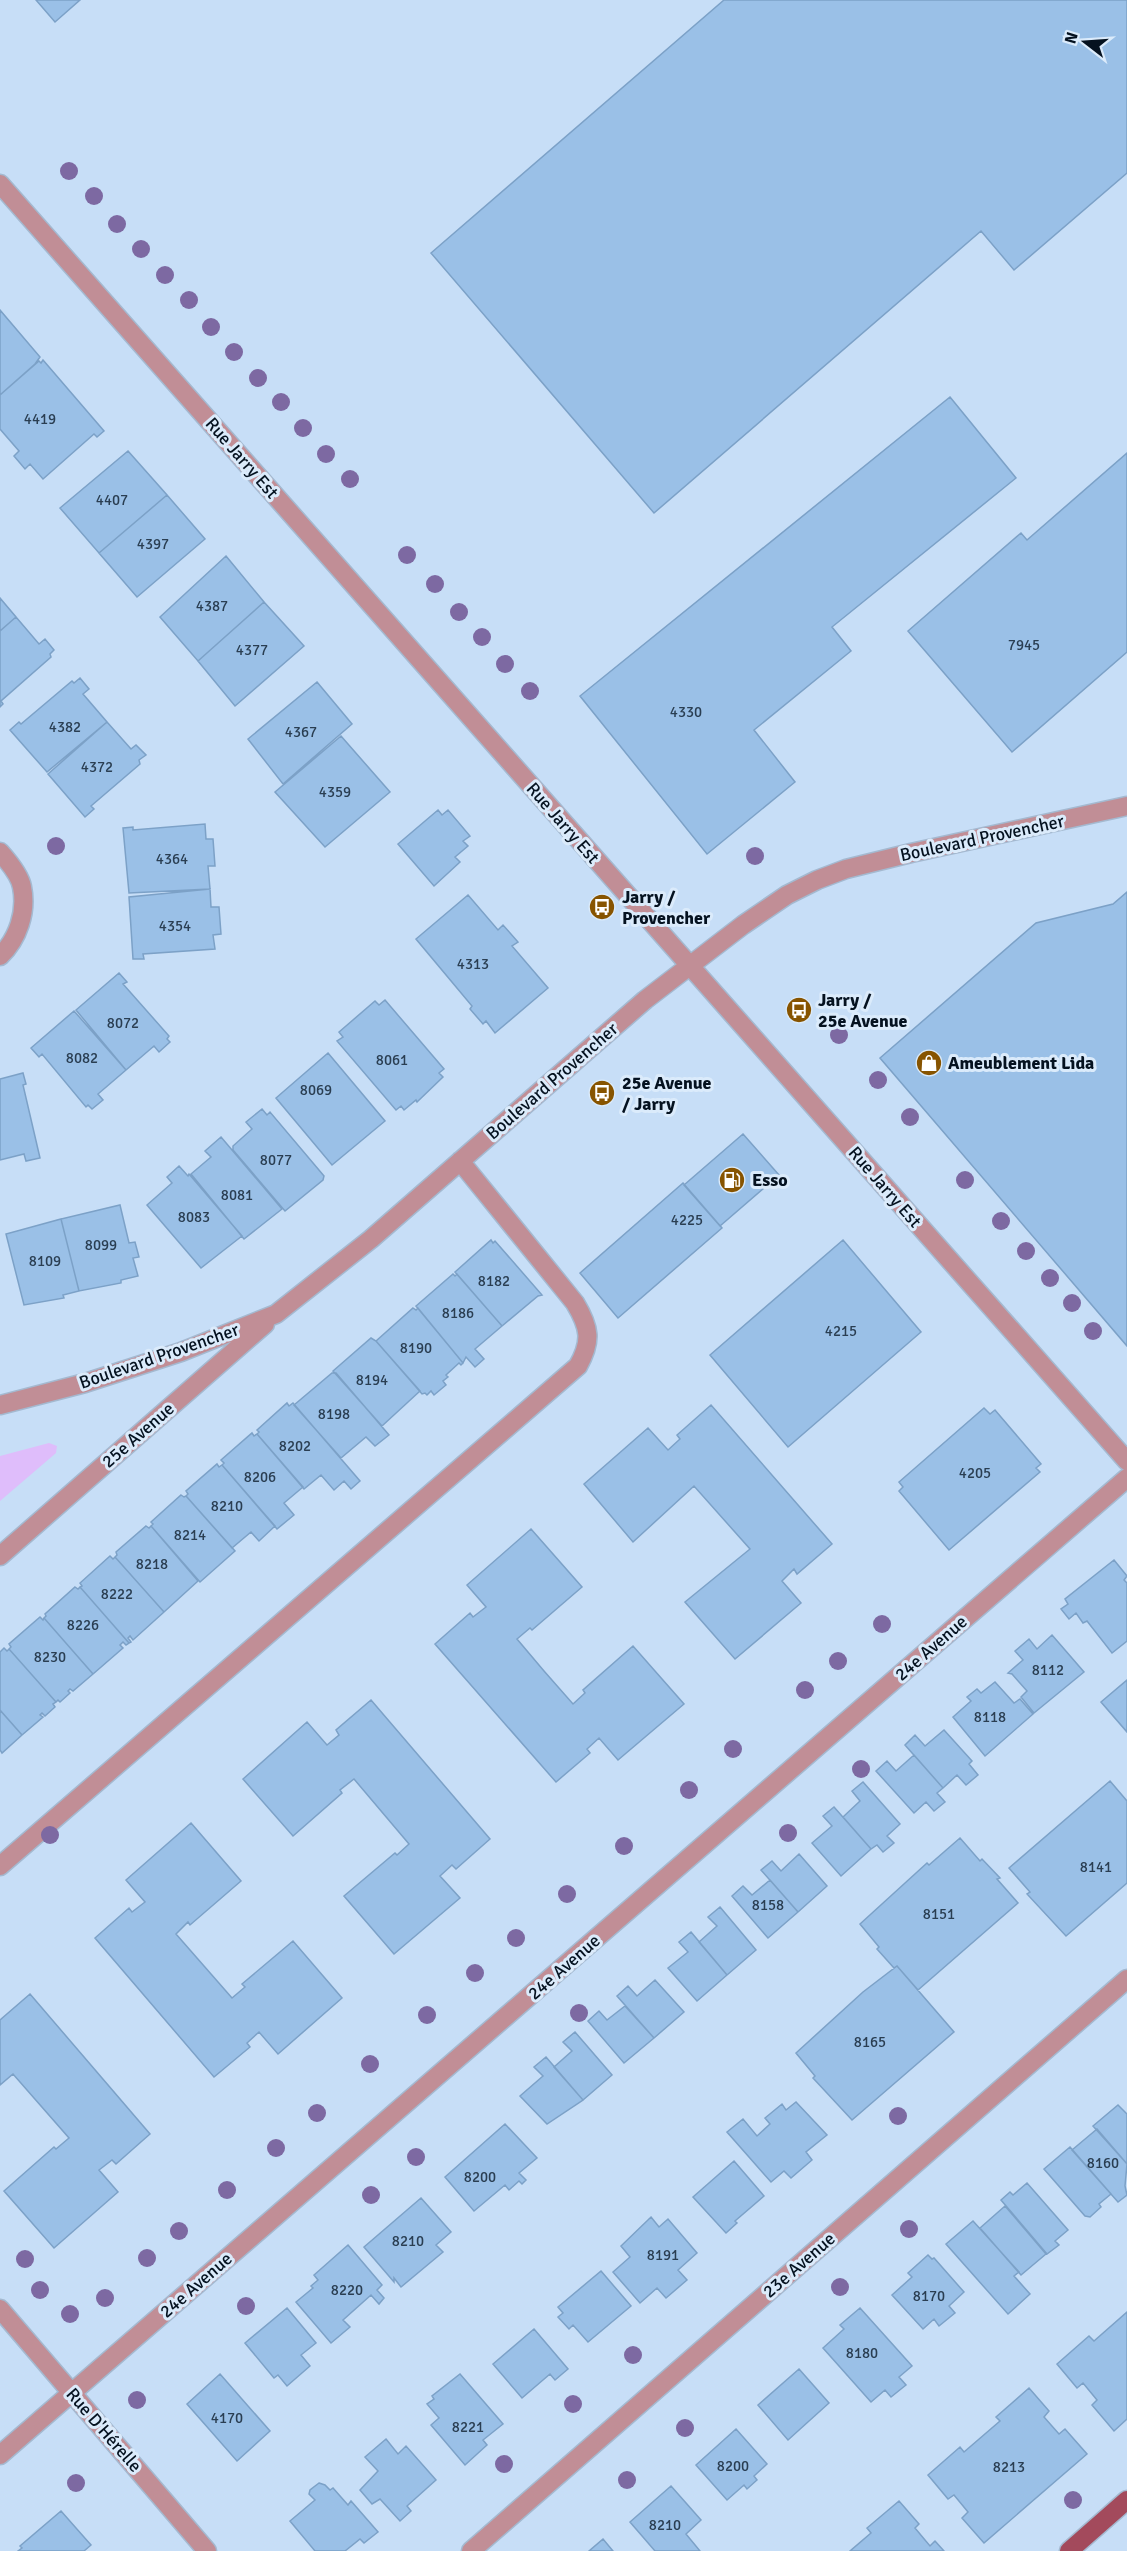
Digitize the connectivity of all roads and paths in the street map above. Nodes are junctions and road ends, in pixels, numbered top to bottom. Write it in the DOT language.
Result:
graph roads {
  1 [pos="0,184"];
  2 [pos="1127,806"];
  3 [pos="0,852"];
  4 [pos="0,956"];
  5 [pos="690,966"];
  6 [pos="460,1161"];
  7 [pos="276,1314"];
  8 [pos="0,1405"];
  9 [pos="1127,1461"];
  10 [pos="1127,1478"];
  11 [pos="0,1556"];
  12 [pos="0,1866"];
  13 [pos="1127,1978"];
  14 [pos="0,2309"];
  15 [pos="72,2393"];
  16 [pos="0,2455"];
  17 [pos="1127,2500"];
  18 [pos="207,2551"];
  19 [pos="471,2551"];
  20 [pos="1069,2551"];
  1 -- 5 [label="street, Rue Jarry Est"];
  2 -- 5 [label="street, Boulevard Provencher"];
  3 -- 4 [label="street"];
  5 -- 6 [label="street, Boulevard Provencher"];
  5 -- 9 [label="street, Rue Jarry Est"];
  6 -- 7 [label="street, Boulevard Provencher"];
  6 -- 12 [label="street"];
  7 -- 8 [label="street, Boulevard Provencher"];
  7 -- 11 [label="street, 25e Avenue"];
  10 -- 15 [label="street, 24e Avenue"];
  13 -- 19 [label="street, 23e Avenue"];
  14 -- 15 [label="street, Rue D'Hérelle"];
  15 -- 16 [label="street, 24e Avenue"];
  15 -- 18 [label="street, Rue D'Hérelle"];
  17 -- 20 [label="main road"];
}
